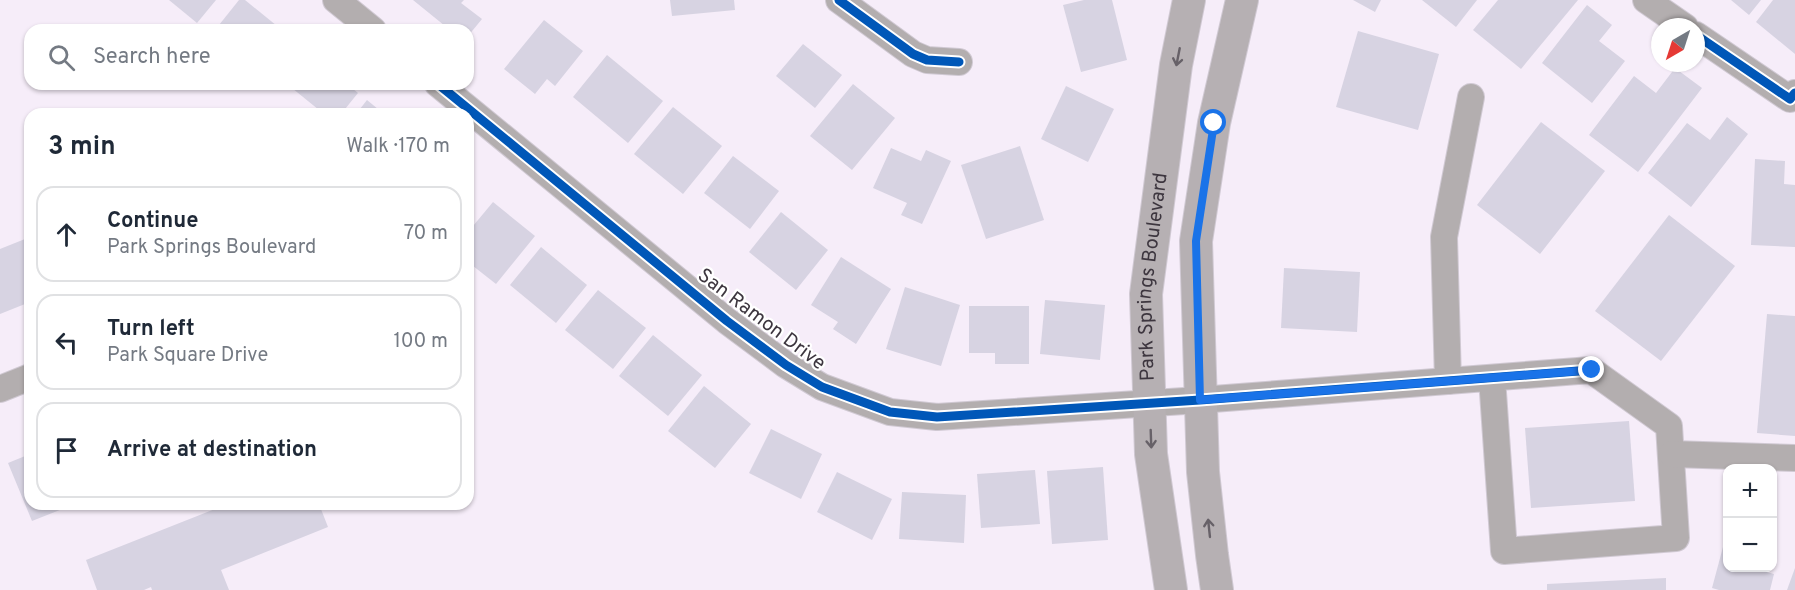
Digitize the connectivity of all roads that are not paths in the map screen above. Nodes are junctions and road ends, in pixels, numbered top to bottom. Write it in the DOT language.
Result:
graph roads {
  1 [pos="336,0"];
  2 [pos="839,0"];
  3 [pos="1189,0"];
  4 [pos="1242,0"];
  5 [pos="1646,0"];
  6 [pos="1672,18"];
  7 [pos="365,24"];
  8 [pos="1705,41"];
  9 [pos="960,62"];
  10 [pos="445,90"];
  11 [pos="1795,93"];
  12 [pos="1471,97"];
  13 [pos="467,108"];
  14 [pos="474,114"];
  15 [pos="1492,378"];
  16 [pos="24,379"];
  17 [pos="1448,381"];
  18 [pos="0,389"];
  19 [pos="1200,400"];
  20 [pos="1150,403"];
  21 [pos="1672,454"];
  22 [pos="1795,458"];
  23 [pos="1171,590"];
  24 [pos="1218,590"];
  1 -- 7 [label="street"];
  2 -- 9 [label="street"];
  3 -- 20 [label="main road, Park Springs Boulevard, one-way"];
  4 -- 19 [label="main road, Park Springs Boulevard"];
  5 -- 6 [label="street"];
  8 -- 11 [label="street"];
  10 -- 13 [label="street, San Ramon Drive"];
  12 -- 17 [label="street"];
  14 -- 20 [label="street, San Ramon Drive"];
  15 -- 17 [label="street, San Ramon Drive"];
  15 -- 21 [label="street, San Ramon Drive"];
  15 -- 21 [label="street"];
  16 -- 18 [label="street"];
  17 -- 19 [label="street, San Ramon Drive"];
  19 -- 20 [label="street, San Ramon Drive"];
  24 -- 19 [label="main road, Park Springs Boulevard, one-way"];
  20 -- 23 [label="main road, Park Springs Boulevard, one-way"];
  21 -- 22 [label="street"];
}
